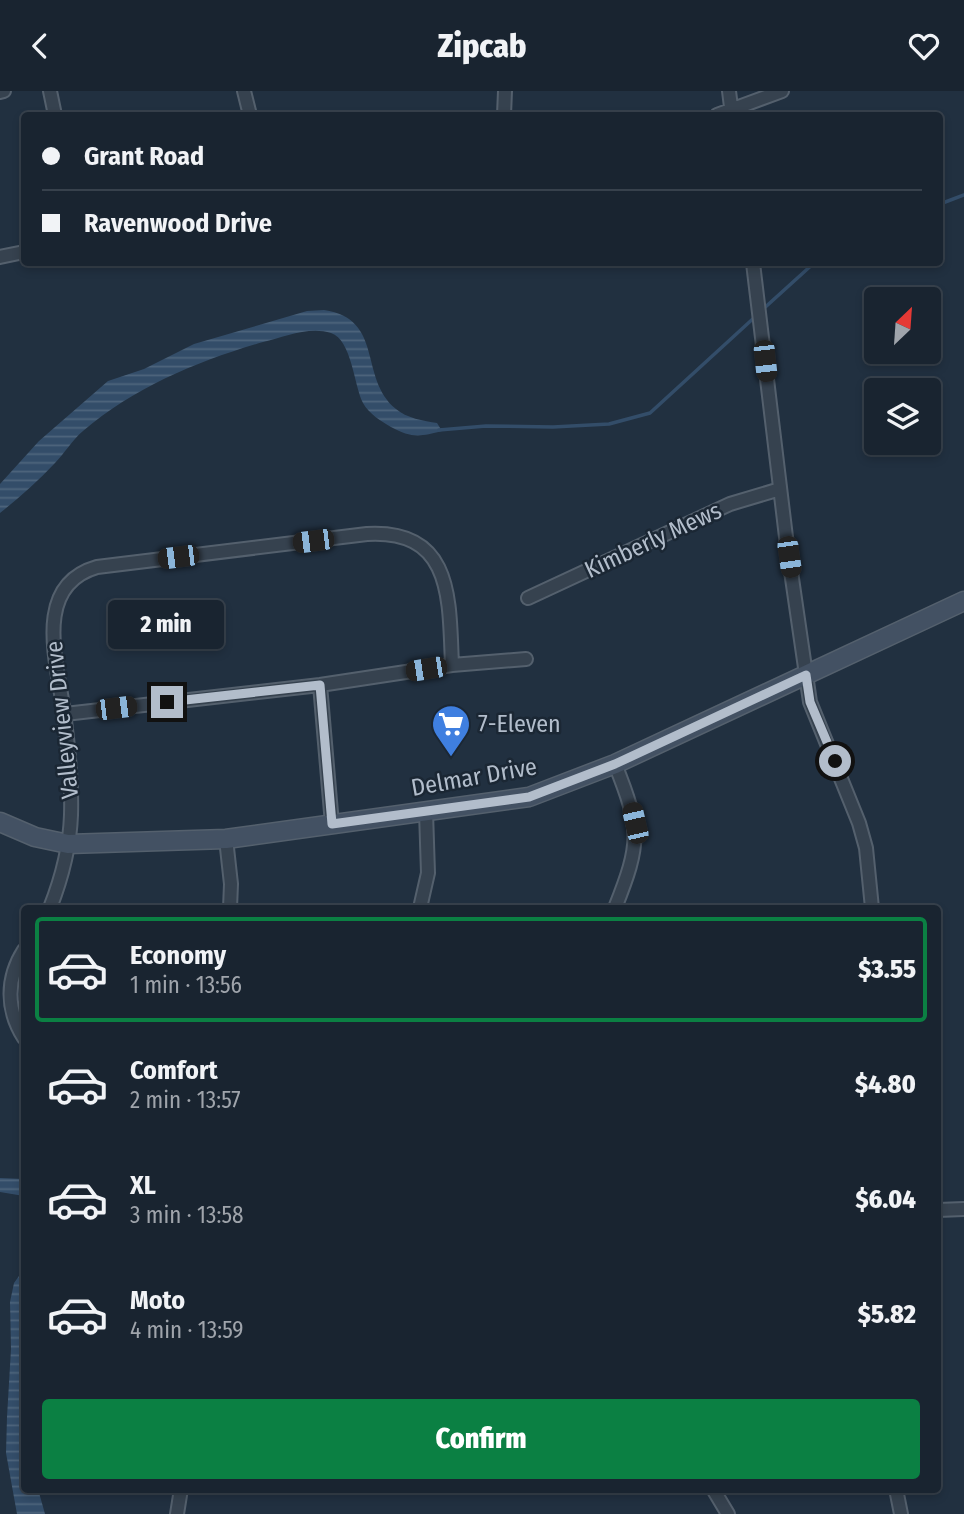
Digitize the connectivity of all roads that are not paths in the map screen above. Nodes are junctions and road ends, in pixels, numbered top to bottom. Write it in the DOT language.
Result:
graph roads {
  1 [pos="50,91"];
  2 [pos="244,91"];
  3 [pos="505,91"];
  4 [pos="729,91"];
  5 [pos="782,91"];
  6 [pos="54,112"];
  7 [pos="249,112"];
  8 [pos="504,112"];
  9 [pos="732,112"];
  10 [pos="734,112"];
  11 [pos="21,253"];
  12 [pos="0,257"];
  13 [pos="752,266"];
  14 [pos="780,489"];
  15 [pos="528,598"];
  16 [pos="964,601"];
  17 [pos="526,659"];
  18 [pos="452,665"];
  19 [pos="806,675"];
  20 [pos="320,685"];
  21 [pos="65,714"];
  22 [pos="615,764"];
  23 [pos="426,812"];
  24 [pos="0,822"];
  25 [pos="332,824"];
  26 [pos="226,839"];
  27 [pos="68,844"];
  28 [pos="51,905"];
  29 [pos="230,905"];
  30 [pos="421,905"];
  31 [pos="616,905"];
  32 [pos="872,905"];
  33 [pos="21,957"];
  34 [pos="21,1032"];
  35 [pos="964,1209"];
  36 [pos="941,1210"];
  37 [pos="180,1493"];
  38 [pos="716,1493"];
  39 [pos="897,1493"];
  40 [pos="177,1514"];
  41 [pos="728,1514"];
  42 [pos="901,1514"];
  1 -- 6 [label="street"];
  2 -- 7 [label="street"];
  3 -- 8 [label="street"];
  4 -- 9 [label="street"];
  5 -- 10 [label="street"];
  11 -- 12 [label="street"];
  13 -- 14 [label="street"];
  14 -- 15 [label="street, Kimberly Mews"];
  14 -- 19 [label="street"];
  16 -- 19 [label="street, Delmar Drive"];
  17 -- 18 [label="street"];
  18 -- 20 [label="street"];
  18 -- 21 [label="street, Valleyview Drive"];
  19 -- 22 [label="street, Delmar Drive"];
  19 -- 32 [label="street"];
  20 -- 21 [label="street"];
  20 -- 25 [label="street"];
  21 -- 27 [label="street, Valleyview Drive"];
  22 -- 23 [label="street, Delmar Drive"];
  22 -- 31 [label="street"];
  23 -- 25 [label="street, Delmar Drive"];
  23 -- 30 [label="street"];
  24 -- 27 [label="street, Delmar Drive"];
  25 -- 26 [label="street, Delmar Drive"];
  26 -- 27 [label="street, Delmar Drive"];
  26 -- 29 [label="street"];
  27 -- 28 [label="street, Valleyview Drive"];
  33 -- 34 [label="street"];
  35 -- 36 [label="street"];
  37 -- 40 [label="street"];
  38 -- 41 [label="street"];
  39 -- 42 [label="street"];
}
